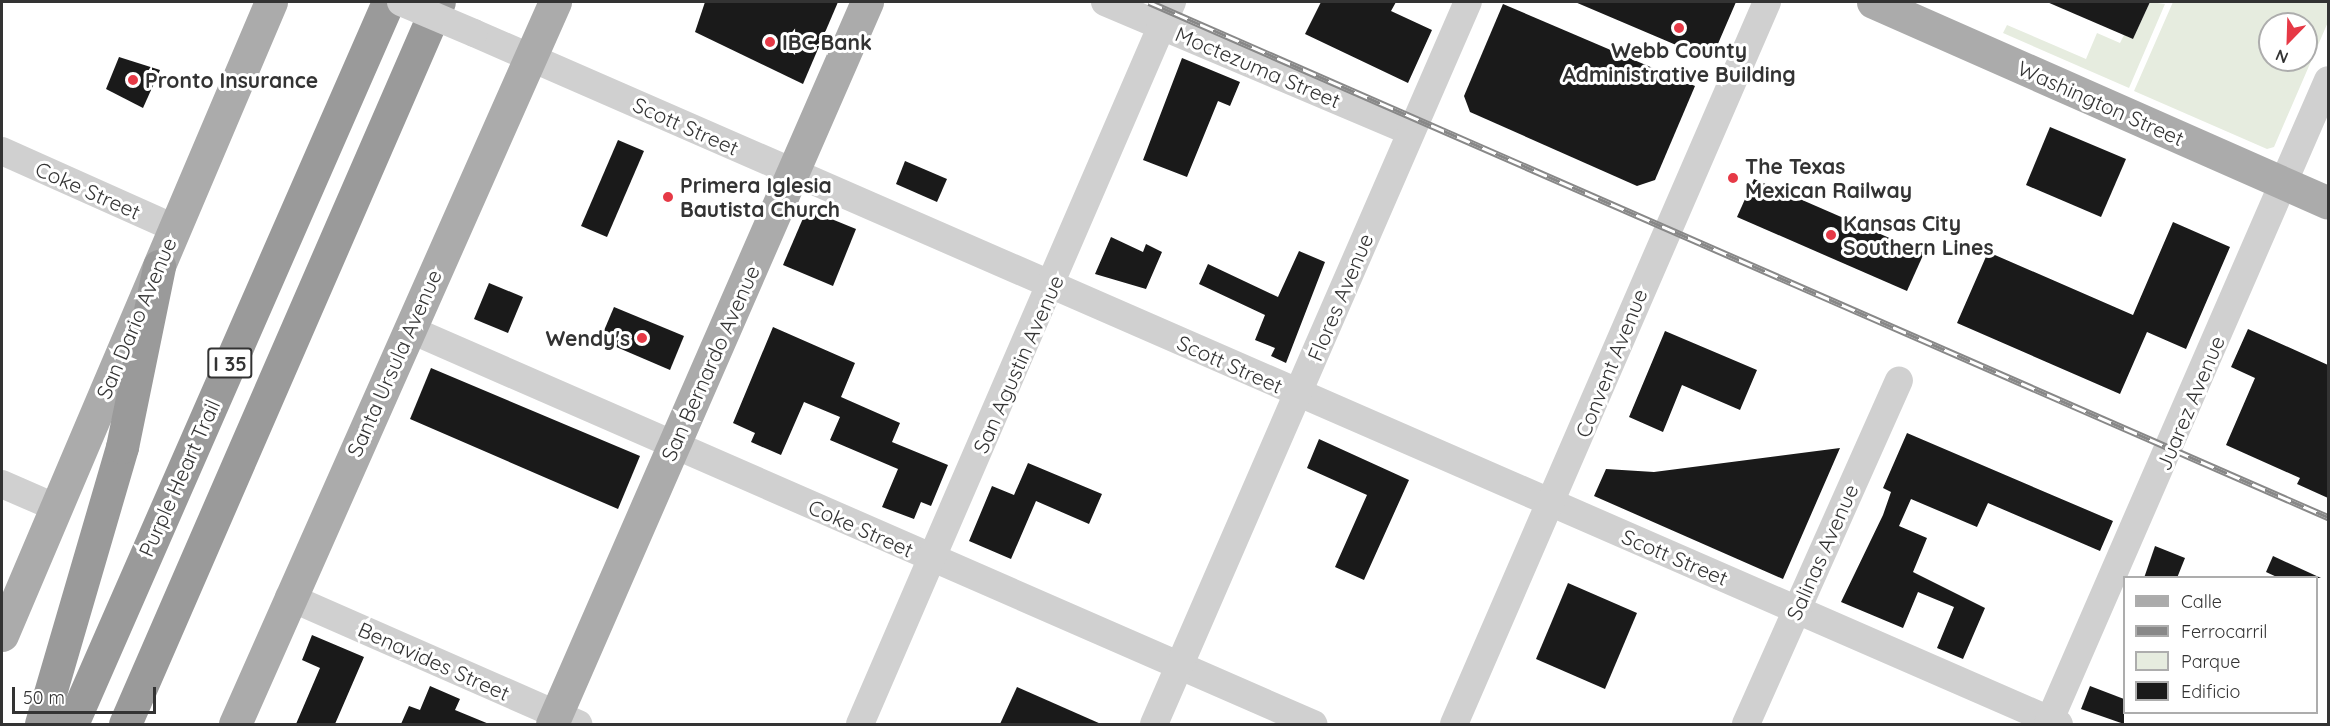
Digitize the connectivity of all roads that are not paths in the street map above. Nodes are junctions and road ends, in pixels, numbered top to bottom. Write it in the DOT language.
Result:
graph roads {
  1 [pos="272,2"];
  2 [pos="387,2"];
  3 [pos="401,2"];
  4 [pos="440,2"];
  5 [pos="555,2"];
  6 [pos="867,2"];
  7 [pos="1105,2"];
  8 [pos="1468,2"];
  9 [pos="1767,2"];
  10 [pos="1873,2"];
  11 [pos="1167,14"];
  12 [pos="531,57"];
  13 [pos="2328,80"];
  14 [pos="1411,132"];
  15 [pos="2,151"];
  16 [pos="793,173"];
  17 [pos="2283,183"];
  18 [pos="2328,203"];
  19 [pos="174,228"];
  20 [pos="159,266"];
  21 [pos="1052,286"];
  22 [pos="409,329"];
  23 [pos="1899,381"];
  24 [pos="1299,393"];
  25 [pos="674,446"];
  26 [pos="2,484"];
  27 [pos="1553,504"];
  28 [pos="57,508"];
  29 [pos="933,559"];
  30 [pos="289,597"];
  31 [pos="1796,610"];
  32 [pos="2,635"];
  33 [pos="1179,666"];
  34 [pos="562,721"];
  35 [pos="2052,723"];
  36 [pos="41,724"];
  37 [pos="72,724"];
  38 [pos="124,724"];
  39 [pos="235,724"];
  40 [pos="860,724"];
  41 [pos="1154,724"];
  42 [pos="1313,724"];
  43 [pos="1455,724"];
  44 [pos="1746,724"];
  1 -- 19 [label="main road, San Dario Avenue"];
  2 -- 37 [label="highway, Purple Heart Trail / I 35"];
  3 -- 12 [label="street, Scott Street, bridge"];
  4 -- 38 [label="highway, I 35"];
  5 -- 12 [label="main road, Santa Ursula Avenue"];
  6 -- 16 [label="main road, San Bernardo Avenue"];
  7 -- 11 [label="street, Moctezuma Street"];
  8 -- 14 [label="street, Flores Avenue"];
  9 -- 27 [label="street, Convent Avenue"];
  10 -- 17 [label="main road, Washington Street"];
  11 -- 14 [label="street, Moctezuma Street"];
  11 -- 21 [label="street, San Agustin Avenue"];
  12 -- 16 [label="street, Scott Street"];
  12 -- 22 [label="main road, Santa Ursula Avenue"];
  13 -- 17 [label="street, Juarez Avenue"];
  14 -- 24 [label="street, Flores Avenue"];
  15 -- 19 [label="street, Coke Street"];
  16 -- 21 [label="street, Scott Street"];
  16 -- 25 [label="main road, San Bernardo Avenue"];
  17 -- 18 [label="main road, Washington Street"];
  17 -- 35 [label="street, Juarez Avenue"];
  19 -- 20 [label="main road, San Dario Avenue"];
  20 -- 28 [label="main road, San Dario Avenue"];
  20 -- 36 [label="highway"];
  21 -- 24 [label="street, Scott Street"];
  21 -- 29 [label="street, San Agustin Avenue"];
  22 -- 25 [label="street, Coke Street"];
  22 -- 30 [label="main road, Santa Ursula Avenue"];
  23 -- 31 [label="street, Salinas Avenue"];
  24 -- 27 [label="street, Scott Street"];
  24 -- 33 [label="street, Flores Avenue"];
  25 -- 29 [label="street, Coke Street"];
  25 -- 34 [label="main road, San Bernardo Avenue"];
  26 -- 28 [label="street"];
  27 -- 31 [label="street, Scott Street"];
  27 -- 43 [label="street, Convent Avenue"];
  28 -- 32 [label="main road, San Dario Avenue"];
  29 -- 33 [label="street, Coke Street"];
  29 -- 40 [label="street, San Agustin Avenue"];
  30 -- 34 [label="street, Benavides Street"];
  30 -- 39 [label="main road, Santa Ursula Avenue"];
  31 -- 35 [label="street, Scott Street"];
  31 -- 44 [label="street, Salinas Avenue"];
  33 -- 41 [label="street, Flores Avenue"];
  33 -- 42 [label="street, Coke Street"];
}
